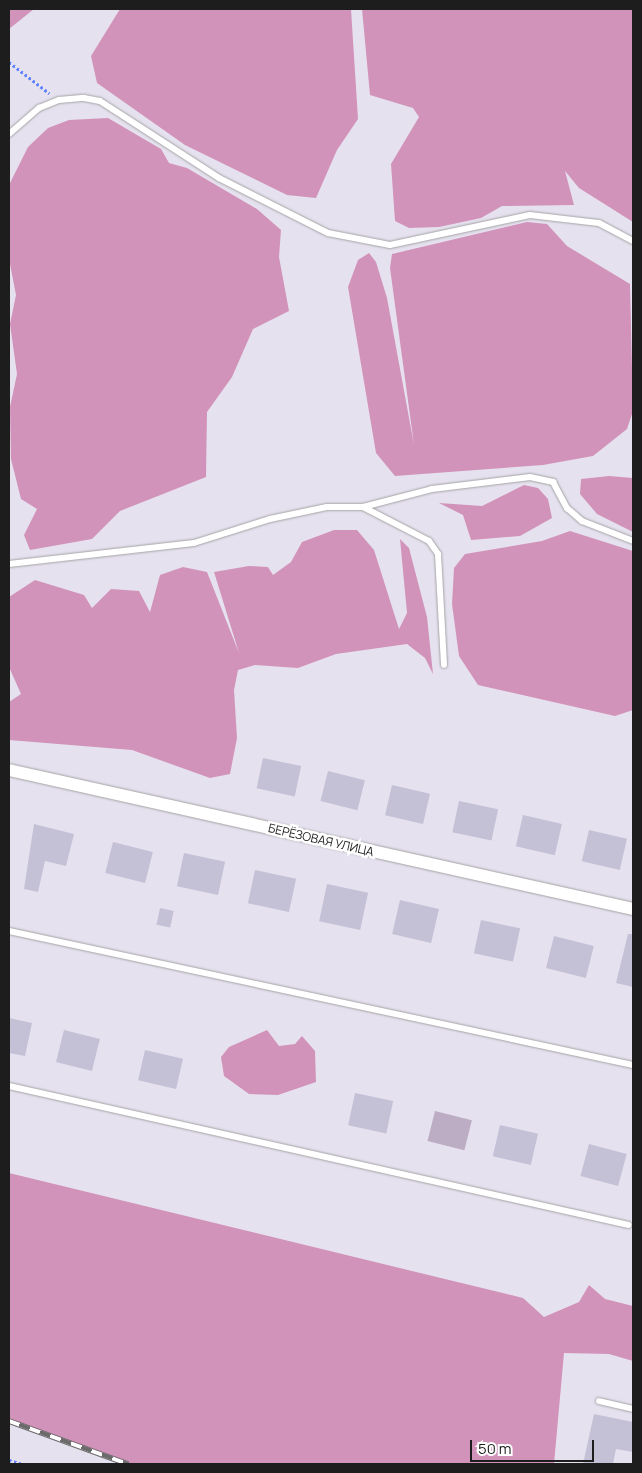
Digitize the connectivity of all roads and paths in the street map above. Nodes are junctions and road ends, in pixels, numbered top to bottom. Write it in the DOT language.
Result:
graph roads {
  1 [pos="9,62"];
  2 [pos="57,101"];
  3 [pos="9,134"];
  4 [pos="633,240"];
  5 [pos="363,507"];
  6 [pos="633,541"];
  7 [pos="9,564"];
  8 [pos="444,665"];
  9 [pos="9,770"];
  10 [pos="633,909"];
  11 [pos="9,931"];
  12 [pos="633,1065"];
  13 [pos="9,1086"];
  14 [pos="629,1225"];
  15 [pos="599,1401"];
  16 [pos="633,1409"];
  17 [pos="9,1460"];
  18 [pos="23,1464"];
  1 -- 2 [label="path"];
  2 -- 3 [label="lane"];
  2 -- 4 [label="lane"];
  5 -- 6 [label="lane"];
  5 -- 7 [label="lane"];
  5 -- 8 [label="lane"];
  9 -- 10 [label="street, БЕРЁЗОВАЯ УЛИЦА"];
  11 -- 12 [label="lane"];
  13 -- 14 [label="lane"];
  15 -- 16 [label="lane"];
  17 -- 18 [label="path"];
}
